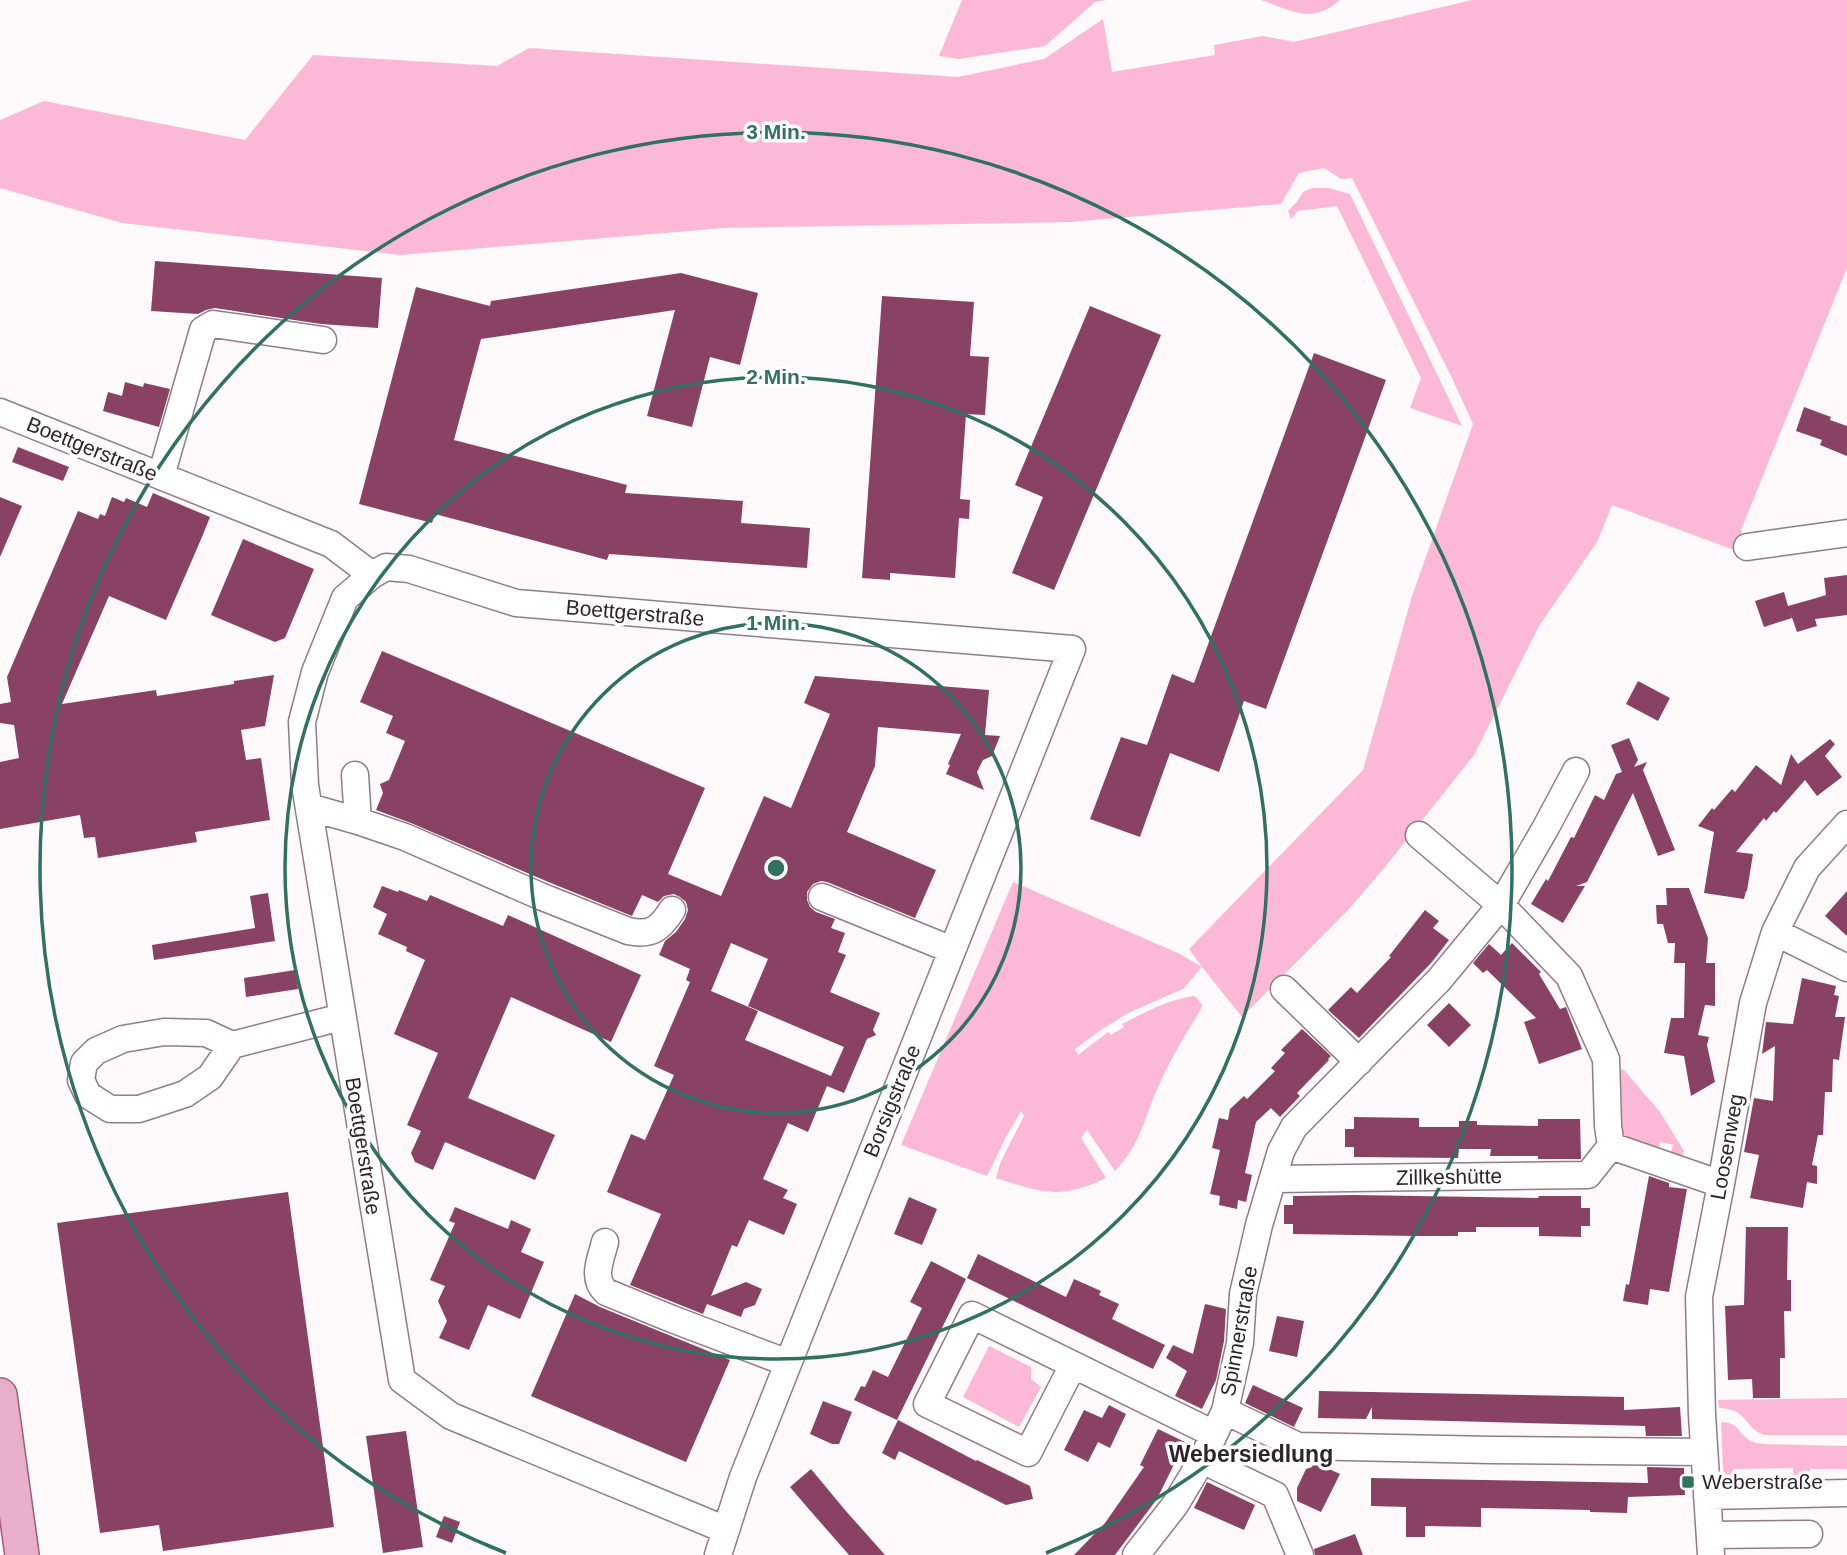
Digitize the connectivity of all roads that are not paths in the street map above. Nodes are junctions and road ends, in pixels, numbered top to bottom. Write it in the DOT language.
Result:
graph roads {
  1 [pos="323,340"];
  2 [pos="0,412"];
  3 [pos="161,476"];
  4 [pos="1847,533"];
  5 [pos="1747,547"];
  6 [pos="372,575"];
  7 [pos="1072,649"];
  8 [pos="1576,771"];
  9 [pos="355,775"];
  10 [pos="309,807"];
  11 [pos="358,821"];
  12 [pos="1847,824"];
  13 [pos="1419,835"];
  14 [pos="822,897"];
  15 [pos="1501,905"];
  16 [pos="672,909"];
  17 [pos="1775,932"];
  18 [pos="953,950"];
  19 [pos="1847,968"];
  20 [pos="1284,989"];
  21 [pos="342,1017"];
  22 [pos="232,1045"];
  23 [pos="1359,1062"];
  24 [pos="1611,1146"];
  25 [pos="1274,1179"];
  26 [pos="1721,1184"];
  27 [pos="605,1242"];
  28 [pos="788,1363"];
  29 [pos="1073,1365"];
  30 [pos="0,1395"];
  31 [pos="1219,1422"];
  32 [pos="1704,1452"];
  33 [pos="1202,1460"];
  34 [pos="1847,1493"];
  35 [pos="1707,1496"];
  36 [pos="726,1530"];
  37 [pos="1809,1534"];
  38 [pos="1710,1545"];
  39 [pos="22,1555"];
  40 [pos="718,1555"];
  41 [pos="1136,1555"];
  42 [pos="1300,1555"];
  1 -- 3 [label="street"];
  2 -- 3 [label="street, Boettgerstraße"];
  3 -- 6 [label="street, Boettgerstraße"];
  4 -- 5 [label="street"];
  6 -- 7 [label="street, Boettgerstraße"];
  6 -- 10 [label="street, Boettgerstraße"];
  7 -- 18 [label="street, Borsigstraße"];
  8 -- 15 [label="street"];
  9 -- 11 [label="street"];
  10 -- 11 [label="street"];
  10 -- 21 [label="street, Boettgerstraße"];
  11 -- 16 [label="street"];
  12 -- 17 [label="street, Loosenweg"];
  13 -- 15 [label="street"];
  14 -- 18 [label="street"];
  15 -- 23 [label="street"];
  15 -- 24 [label="street"];
  17 -- 19 [label="street"];
  17 -- 26 [label="street, Loosenweg"];
  18 -- 28 [label="street, Borsigstraße"];
  20 -- 23 [label="street"];
  21 -- 22 [label="street"];
  21 -- 36 [label="street, Boettgerstraße"];
  22 -- 22 [label="street"];
  23 -- 25 [label="street"];
  24 -- 25 [label="street, Zillkeshütte"];
  24 -- 26 [label="street"];
  25 -- 31 [label="street, Spinnerstraße"];
  26 -- 32 [label="street, Loosenweg"];
  27 -- 28 [label="street"];
  28 -- 36 [label="street, Borsigstraße"];
  29 -- 29 [label="street"];
  29 -- 31 [label="street"];
  30 -- 39 [label="main road"];
  31 -- 32 [label="street"];
  31 -- 33 [label="street, Spinnerstraße"];
  32 -- 35 [label="street, Loosenweg"];
  33 -- 41 [label="street, Spinnerstraße"];
  33 -- 42 [label="street"];
  34 -- 35 [label="street"];
  35 -- 38 [label="street, Loosenweg"];
  36 -- 40 [label="street, Borsigstraße"];
  37 -- 38 [label="street"];
}
